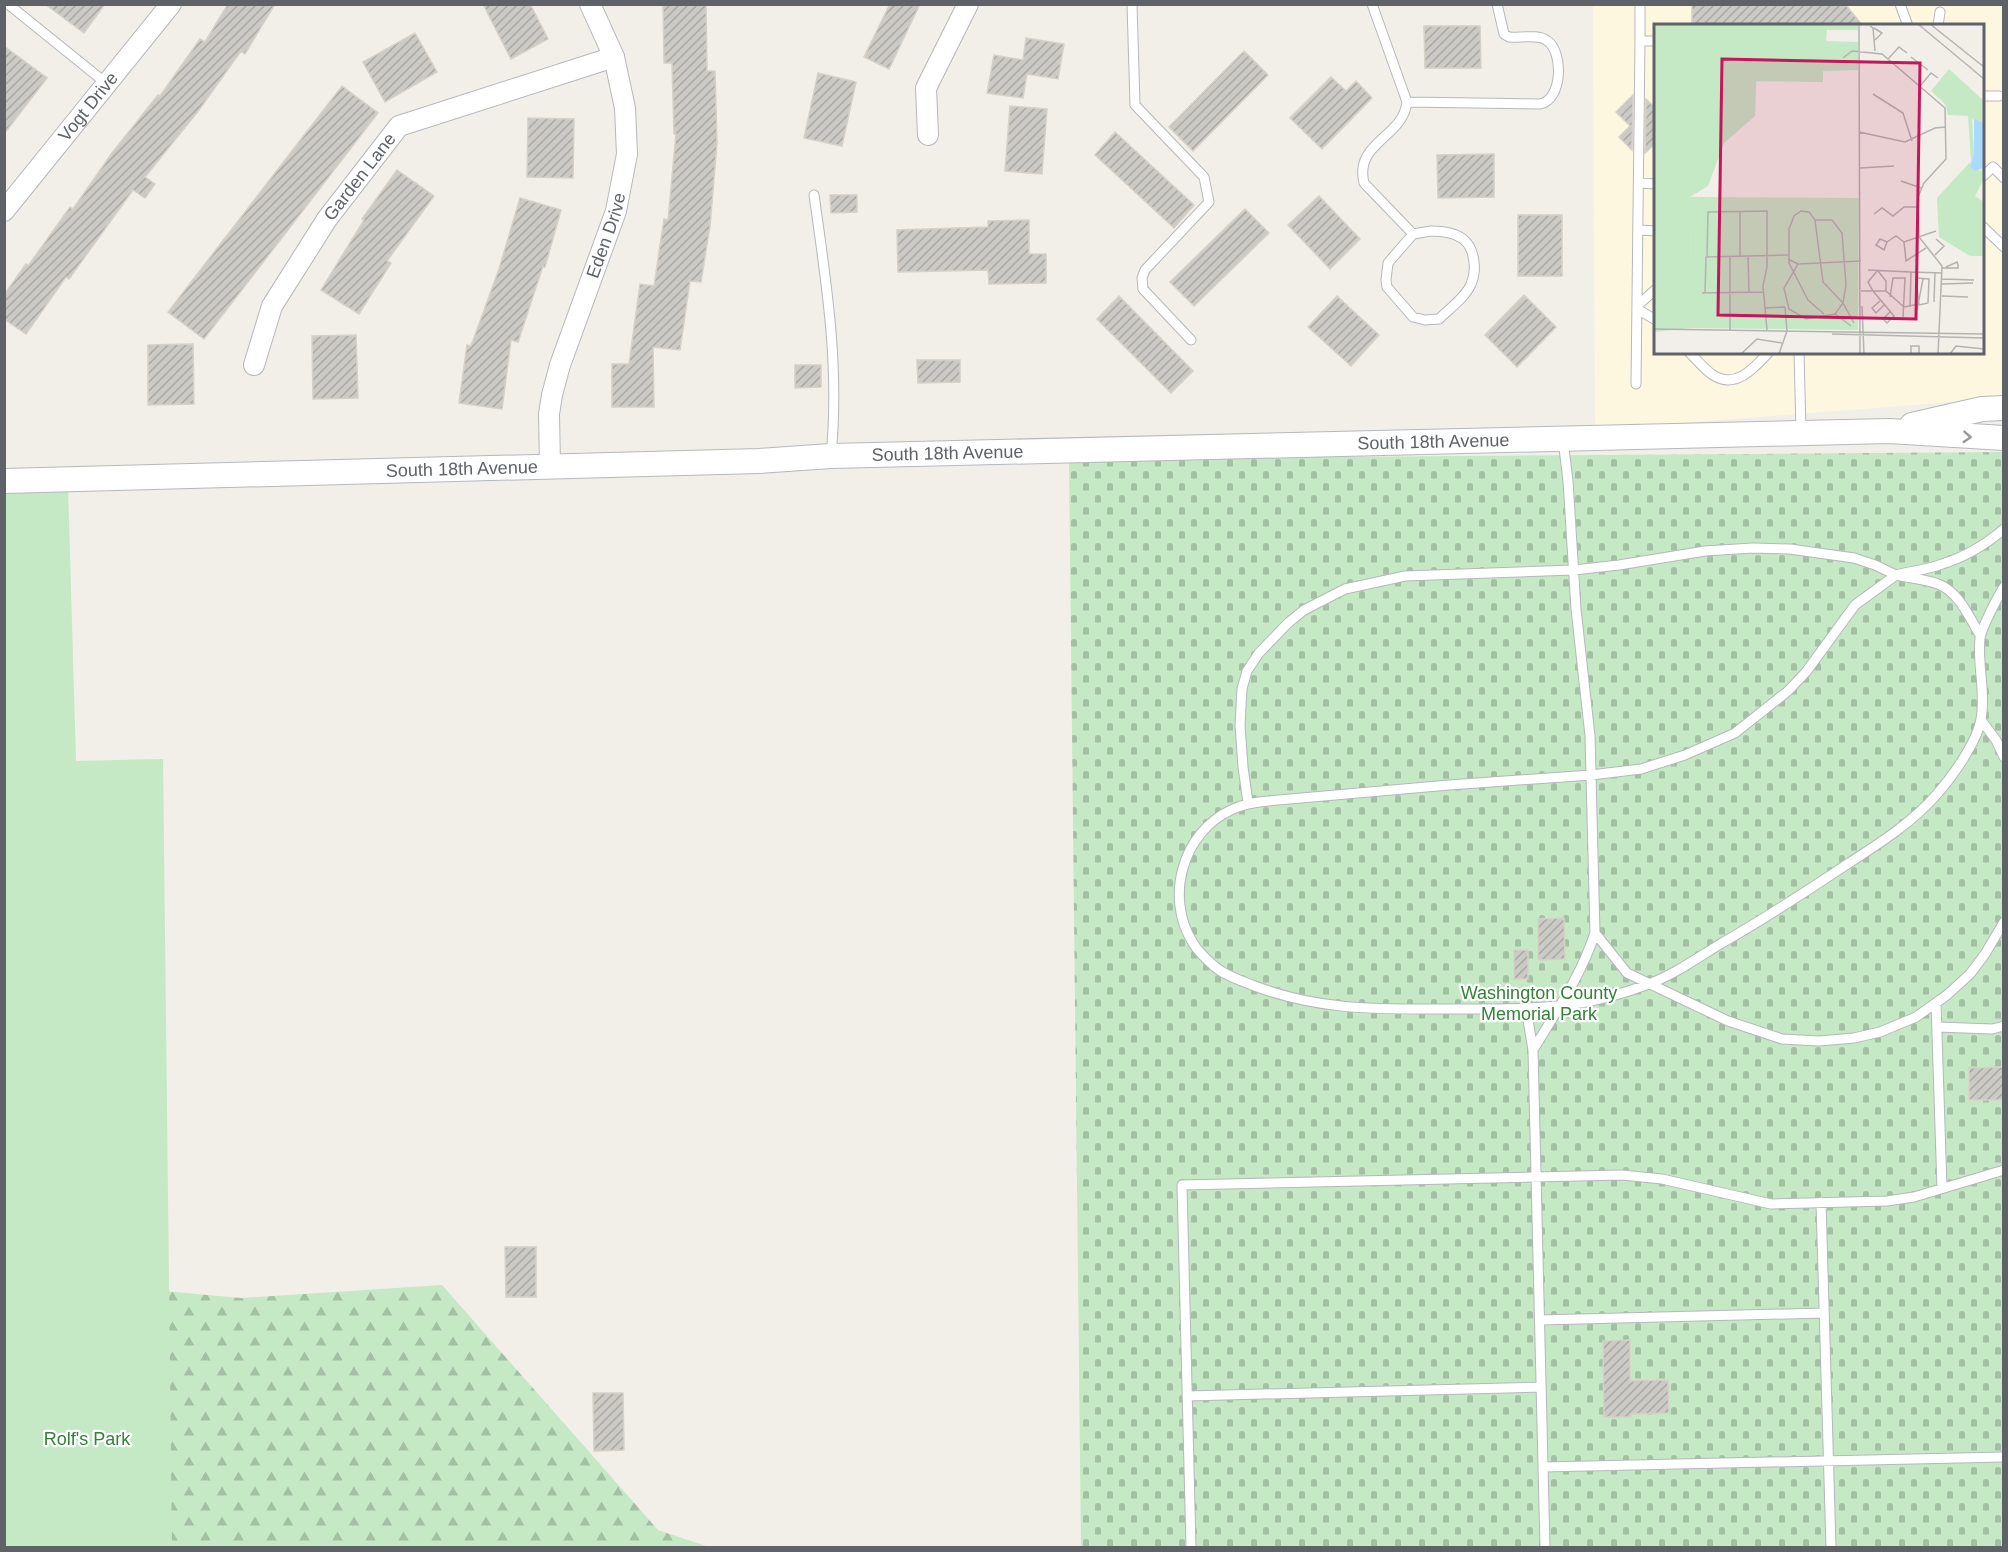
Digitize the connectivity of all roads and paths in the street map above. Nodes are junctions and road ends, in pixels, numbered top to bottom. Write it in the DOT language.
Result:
graph roads {
  1 [pos="8,4"];
  2 [pos="171,4"];
  3 [pos="590,4"];
  4 [pos="968,4"];
  5 [pos="1132,4"];
  6 [pos="1372,4"];
  7 [pos="1497,4"];
  8 [pos="1640,4"];
  9 [pos="1900,4"];
  10 [pos="1940,12"];
  11 [pos="1907,24"];
  12 [pos="1938,24"];
  13 [pos="1640,41"];
  14 [pos="1654,41"];
  15 [pos="614,57"];
  16 [pos="107,84"];
  17 [pos="1984,96"];
  18 [pos="1999,96"];
  19 [pos="1407,102"];
  20 [pos="928,135"];
  21 [pos="1984,176"];
  22 [pos="2004,178"];
  23 [pos="1640,183"];
  24 [pos="1654,184"];
  25 [pos="814,195"];
  26 [pos="4,212"];
  27 [pos="1984,227"];
  28 [pos="1639,230"];
  29 [pos="1654,231"];
  30 [pos="1413,234"];
  31 [pos="2004,247"];
  32 [pos="1654,291"];
  33 [pos="1637,307"];
  34 [pos="1654,319"];
  35 [pos="1191,340"];
  36 [pos="1691,354"];
  37 [pos="1767,354"];
  38 [pos="1799,354"];
  39 [pos="254,364"];
  40 [pos="1636,384"];
  41 [pos="2004,408"];
  42 [pos="1889,431"];
  43 [pos="1802,433"];
  44 [pos="1563,438"];
  45 [pos="2004,438"];
  46 [pos="831,456"];
  47 [pos="550,466"];
  48 [pos="4,481"];
  49 [pos="2004,529"];
  50 [pos="1574,570"];
  51 [pos="1896,575"];
  52 [pos="2004,587"];
  53 [pos="1980,635"];
  54 [pos="1981,720"];
  55 [pos="2004,757"];
  56 [pos="1591,775"];
  57 [pos="1248,803"];
  58 [pos="2004,922"];
  59 [pos="1595,933"];
  60 [pos="1650,984"];
  61 [pos="1935,1003"];
  62 [pos="1560,1006"];
  63 [pos="1526,1008"];
  64 [pos="2004,1026"];
  65 [pos="1936,1027"];
  66 [pos="1533,1050"];
  67 [pos="2004,1170"];
  68 [pos="1536,1177"];
  69 [pos="1942,1188"];
  70 [pos="1821,1203"];
  71 [pos="1824,1313"];
  72 [pos="1540,1320"];
  73 [pos="1541,1387"];
  74 [pos="1187,1396"];
  75 [pos="2004,1456"];
  76 [pos="1828,1460"];
  77 [pos="1543,1467"];
  78 [pos="1191,1548"];
  79 [pos="1545,1548"];
  80 [pos="1831,1548"];
  1 -- 16 [label="lane"];
  2 -- 16 [label="street, Vogt Drive"];
  3 -- 15 [label="street, Eden Drive"];
  4 -- 20 [label="street"];
  5 -- 35 [label="lane"];
  6 -- 19 [label="lane"];
  7 -- 19 [label="lane"];
  8 -- 13 [label="lane"];
  9 -- 11 [label="lane"];
  10 -- 12 [label="lane"];
  13 -- 14 [label="lane"];
  13 -- 23 [label="lane"];
  15 -- 39 [label="street, Garden Lane"];
  15 -- 47 [label="street, Eden Drive"];
  16 -- 26 [label="street, Vogt Drive"];
  17 -- 18 [label="lane"];
  19 -- 30 [label="lane"];
  21 -- 22 [label="lane"];
  23 -- 24 [label="lane"];
  23 -- 28 [label="lane"];
  25 -- 46 [label="lane"];
  27 -- 31 [label="lane"];
  28 -- 29 [label="lane"];
  28 -- 33 [label="lane"];
  30 -- 30 [label="lane"];
  32 -- 33 [label="lane"];
  33 -- 34 [label="lane"];
  33 -- 40 [label="lane"];
  36 -- 37 [label="lane"];
  38 -- 43 [label="lane"];
  41 -- 42 [label="street, South 18th Avenue"];
  42 -- 43 [label="street, South 18th Avenue"];
  42 -- 45 [label="street, South 18th Avenue, one-way"];
  43 -- 44 [label="street, South 18th Avenue"];
  44 -- 46 [label="street, South 18th Avenue"];
  44 -- 50 [label="lane"];
  46 -- 47 [label="street, South 18th Avenue"];
  47 -- 48 [label="street, South 18th Avenue"];
  49 -- 51 [label="lane"];
  50 -- 51 [label="lane"];
  50 -- 56 [label="lane"];
  50 -- 57 [label="lane"];
  51 -- 53 [label="lane"];
  51 -- 56 [label="lane"];
  52 -- 53 [label="lane"];
  53 -- 54 [label="lane"];
  54 -- 55 [label="lane"];
  54 -- 60 [label="lane"];
  56 -- 57 [label="lane"];
  56 -- 59 [label="lane"];
  57 -- 63 [label="lane"];
  58 -- 61 [label="lane"];
  59 -- 60 [label="lane"];
  59 -- 62 [label="lane"];
  60 -- 61 [label="lane"];
  60 -- 62 [label="lane"];
  61 -- 65 [label="lane"];
  62 -- 63 [label="lane"];
  62 -- 66 [label="lane"];
  63 -- 66 [label="lane"];
  64 -- 65 [label="lane"];
  65 -- 69 [label="lane"];
  66 -- 68 [label="lane"];
  67 -- 69 [label="lane"];
  68 -- 70 [label="lane"];
  68 -- 72 [label="lane"];
  68 -- 74 [label="lane"];
  69 -- 70 [label="lane"];
  70 -- 71 [label="lane"];
  71 -- 72 [label="lane"];
  71 -- 76 [label="lane"];
  72 -- 73 [label="lane"];
  73 -- 74 [label="lane"];
  73 -- 77 [label="lane"];
  74 -- 78 [label="lane"];
  75 -- 76 [label="lane"];
  76 -- 77 [label="lane"];
  76 -- 80 [label="lane"];
  77 -- 79 [label="lane"];
}
